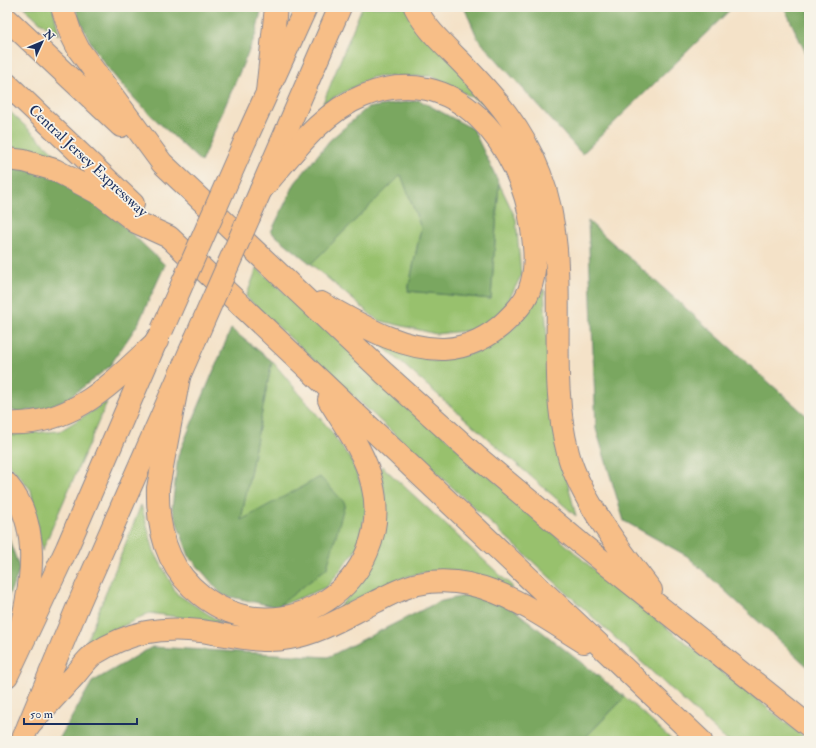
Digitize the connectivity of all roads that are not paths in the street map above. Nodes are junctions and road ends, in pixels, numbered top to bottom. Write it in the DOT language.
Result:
graph roads {
  1 [pos="62,7"];
  2 [pos="276,7"];
  3 [pos="306,7"];
  4 [pos="340,7"];
  5 [pos="415,7"];
  6 [pos="7,19"];
  7 [pos="7,84"];
  8 [pos="267,92"];
  9 [pos="7,159"];
  10 [pos="162,163"];
  11 [pos="261,190"];
  12 [pos="169,237"];
  13 [pos="292,286"];
  14 [pos="159,335"];
  15 [pos="315,376"];
  16 [pos="179,377"];
  17 [pos="7,423"];
  18 [pos="7,484"];
  19 [pos="676,620"];
  20 [pos="11,667"];
  21 [pos="624,668"];
  22 [pos="809,726"];
  23 [pos="25,733"];
  24 [pos="701,741"];
  1 -- 10 [label="highway"];
  2 -- 8 [label="highway"];
  3 -- 8 [label="highway"];
  4 -- 11 [label="highway"];
  5 -- 19 [label="highway"];
  6 -- 10 [label="highway"];
  7 -- 12 [label="highway, Central Jersey Expressway"];
  8 -- 14 [label="highway, bridge"];
  9 -- 12 [label="highway"];
  10 -- 13 [label="highway"];
  11 -- 13 [label="highway"];
  11 -- 16 [label="highway, bridge"];
  12 -- 15 [label="highway, Central Jersey Expressway"];
  13 -- 19 [label="highway"];
  14 -- 17 [label="highway"];
  14 -- 20 [label="highway"];
  15 -- 16 [label="highway"];
  15 -- 21 [label="highway, Central Jersey Expressway"];
  16 -- 23 [label="highway"];
  18 -- 20 [label="highway"];
  19 -- 22 [label="highway"];
  21 -- 23 [label="highway"];
  21 -- 24 [label="highway"];
}
